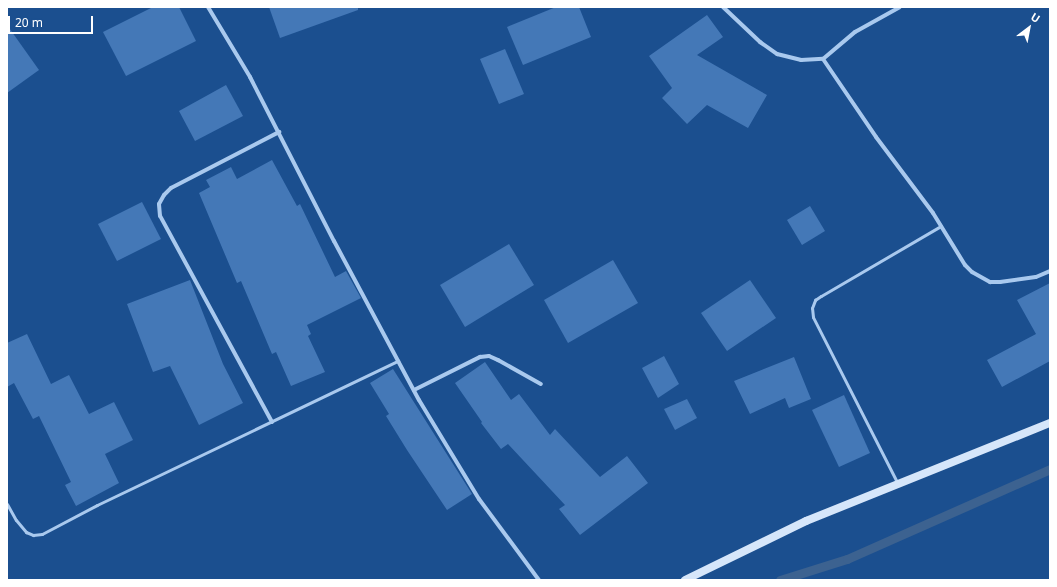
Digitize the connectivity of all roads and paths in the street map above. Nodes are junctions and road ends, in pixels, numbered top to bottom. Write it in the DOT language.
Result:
graph roads {
  1 [pos="208,7"];
  2 [pos="723,7"];
  3 [pos="900,7"];
  4 [pos="823,59"];
  5 [pos="279,132"];
  6 [pos="941,226"];
  7 [pos="1050,271"];
  8 [pos="398,361"];
  9 [pos="541,384"];
  10 [pos="414,390"];
  11 [pos="272,422"];
  12 [pos="1050,423"];
  13 [pos="898,484"];
  14 [pos="7,504"];
  15 [pos="539,580"];
  16 [pos="684,580"];
  1 -- 5 [label="street"];
  2 -- 4 [label="street"];
  3 -- 4 [label="street"];
  4 -- 6 [label="street"];
  5 -- 8 [label="street"];
  5 -- 11 [label="street"];
  6 -- 7 [label="street"];
  6 -- 13 [label="lane"];
  8 -- 10 [label="street"];
  8 -- 11 [label="lane"];
  9 -- 10 [label="street"];
  10 -- 15 [label="street"];
  11 -- 14 [label="lane"];
  12 -- 13 [label="street"];
  13 -- 16 [label="street"];
}
